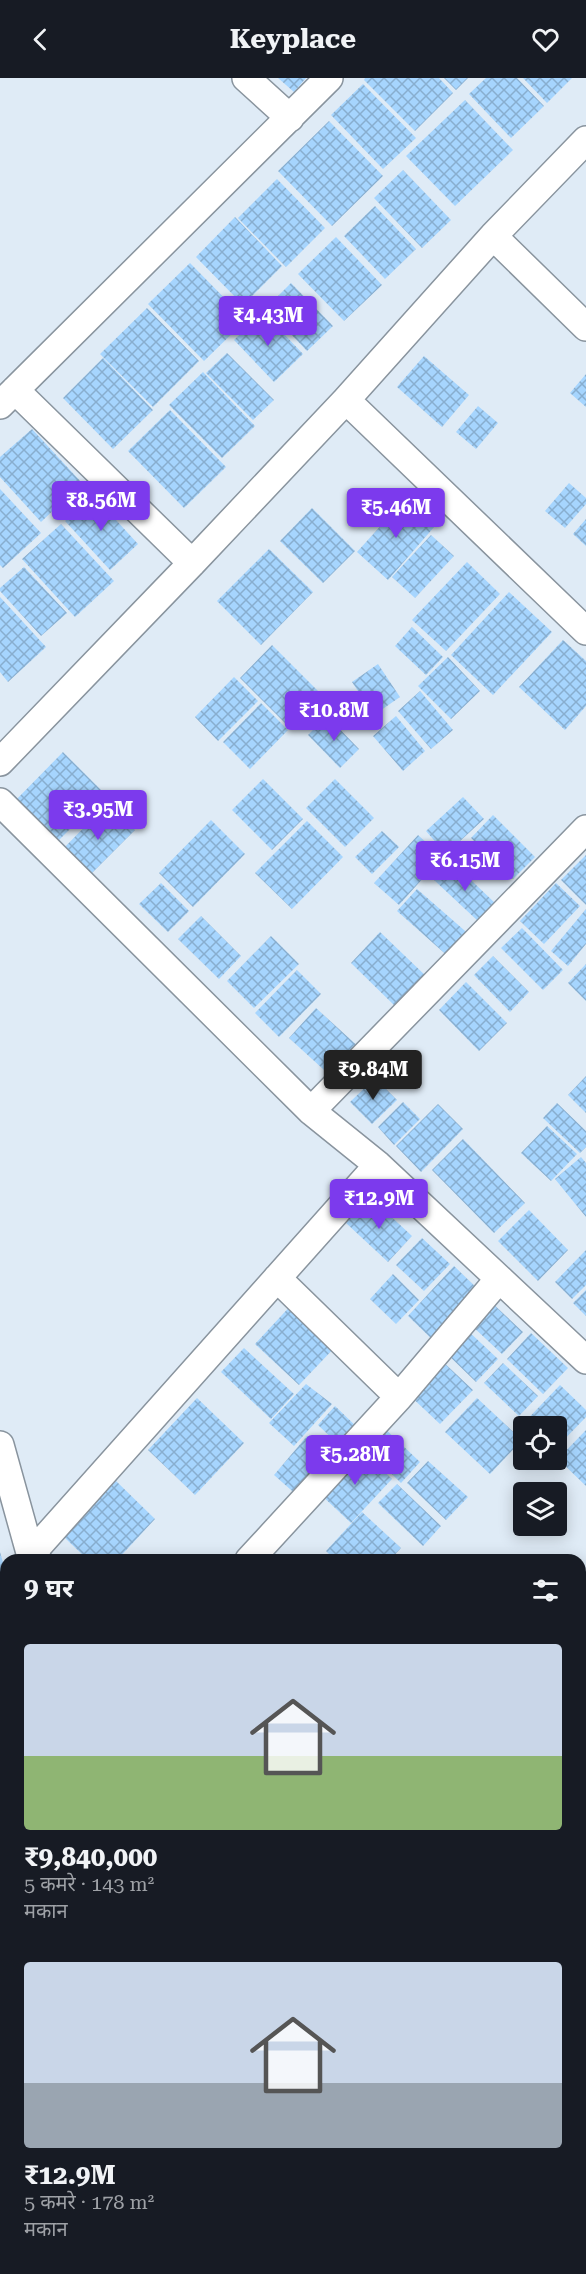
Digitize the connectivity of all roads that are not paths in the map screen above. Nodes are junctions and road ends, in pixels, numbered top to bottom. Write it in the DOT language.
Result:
graph roads {
  1 [pos="246,78"];
  2 [pos="329,78"];
  3 [pos="290,118"];
  4 [pos="586,140"];
  5 [pos="493,236"];
  6 [pos="586,327"];
  7 [pos="8,398"];
  8 [pos="346,400"];
  9 [pos="192,563"];
  10 [pos="586,631"];
  11 [pos="0,762"];
  12 [pos="0,802"];
  13 [pos="586,829"];
  14 [pos="311,1111"];
  15 [pos="378,1165"];
  16 [pos="277,1278"];
  17 [pos="499,1279"];
  18 [pos="586,1360"];
  19 [pos="399,1397"];
  20 [pos="0,1445"];
  21 [pos="33,1554"];
  22 [pos="37,1554"];
  23 [pos="255,1554"];
  1 -- 3 [label="street"];
  2 -- 3 [label="street"];
  3 -- 7 [label="street"];
  4 -- 5 [label="street"];
  5 -- 6 [label="street"];
  5 -- 8 [label="street"];
  7 -- 9 [label="street"];
  8 -- 9 [label="street"];
  8 -- 10 [label="street"];
  9 -- 11 [label="street"];
  12 -- 14 [label="street"];
  13 -- 14 [label="street"];
  14 -- 15 [label="street"];
  15 -- 16 [label="street"];
  15 -- 17 [label="street"];
  16 -- 19 [label="street"];
  16 -- 22 [label="street"];
  17 -- 18 [label="street"];
  17 -- 19 [label="street"];
  19 -- 23 [label="street"];
  20 -- 21 [label="street"];
}
